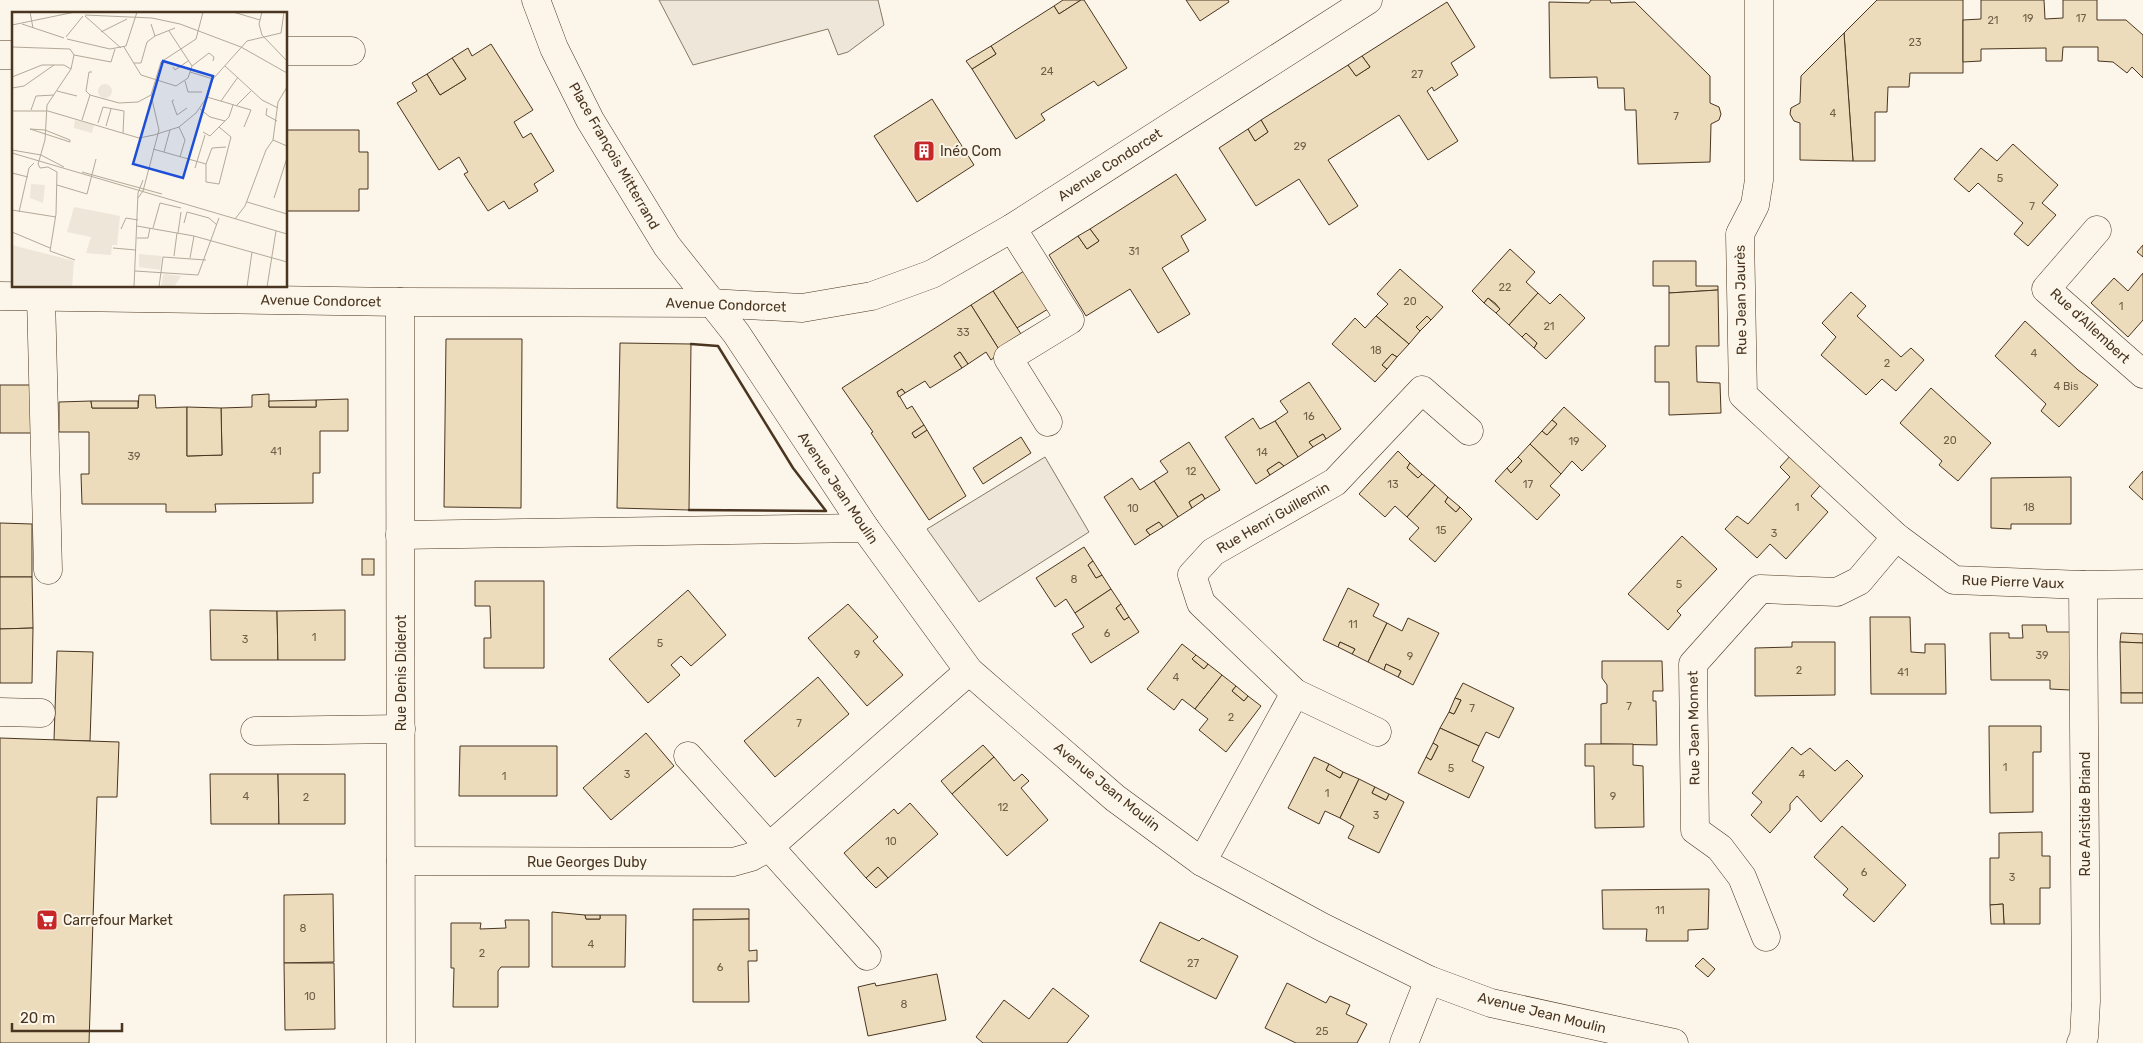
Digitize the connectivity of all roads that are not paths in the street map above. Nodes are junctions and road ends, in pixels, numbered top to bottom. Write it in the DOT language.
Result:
graph roads {
  1 [pos="536,0"];
  2 [pos="1368,0"];
  3 [pos="1759,0"];
  4 [pos="351,51"];
  5 [pos="288,52"];
  6 [pos="1012,228"];
  7 [pos="2097,230"];
  8 [pos="80,292"];
  9 [pos="0,296"];
  10 [pos="41,297"];
  11 [pos="400,302"];
  12 [pos="710,303"];
  13 [pos="2143,374"];
  14 [pos="1048,422"];
  15 [pos="1469,431"];
  16 [pos="865,528"];
  17 [pos="400,535"];
  18 [pos="1896,537"];
  19 [pos="48,570"];
  20 [pos="2143,584"];
  21 [pos="2083,585"];
  22 [pos="969,670"];
  23 [pos="1295,693"];
  24 [pos="0,712"];
  25 [pos="41,713"];
  26 [pos="401,729"];
  27 [pos="255,731"];
  28 [pos="1377,732"];
  29 [pos="688,756"];
  30 [pos="769,847"];
  31 [pos="401,862"];
  32 [pos="1202,862"];
  33 [pos="1766,937"];
  34 [pos="867,956"];
  35 [pos="1429,980"];
  36 [pos="401,1043"];
  37 [pos="1404,1043"];
  38 [pos="1674,1043"];
  39 [pos="2081,1043"];
  1 -- 12 [label="street, Place François Mitterrand"];
  2 -- 6 [label="street, Avenue Condorcet"];
  3 -- 18 [label="street, Rue Jean Jaurès"];
  4 -- 5 [label="street"];
  6 -- 12 [label="street, Avenue Condorcet"];
  6 -- 14 [label="street"];
  7 -- 13 [label="street, Rue d'Allembert"];
  8 -- 10 [label="street, Avenue Condorcet"];
  8 -- 11 [label="street, Avenue Condorcet"];
  9 -- 10 [label="street, Avenue Condorcet"];
  10 -- 19 [label="street"];
  11 -- 12 [label="street, Avenue Condorcet"];
  11 -- 17 [label="street, Rue Denis Diderot"];
  12 -- 16 [label="street, Avenue Jean Moulin"];
  15 -- 23 [label="street, Rue Henri Guillemin"];
  16 -- 17 [label="street"];
  16 -- 22 [label="street, Avenue Jean Moulin"];
  17 -- 26 [label="street, Rue Denis Diderot"];
  18 -- 21 [label="street, Rue Pierre Vaux"];
  18 -- 33 [label="street, Rue Jean Monnet"];
  20 -- 21 [label="street, Rue Pierre Vaux"];
  21 -- 39 [label="street, Rue Aristide Briand"];
  22 -- 30 [label="street, Rue Georges Duby"];
  22 -- 32 [label="street, Avenue Jean Moulin"];
  23 -- 28 [label="street, Rue Henri Guillemin"];
  23 -- 32 [label="street"];
  24 -- 25 [label="street"];
  26 -- 27 [label="street"];
  26 -- 31 [label="street, Rue Denis Diderot"];
  29 -- 30 [label="street"];
  30 -- 31 [label="street, Rue Georges Duby"];
  30 -- 34 [label="street"];
  31 -- 36 [label="street, Rue Denis Diderot"];
  32 -- 35 [label="street, Avenue Jean Moulin"];
  35 -- 37 [label="street"];
  35 -- 38 [label="street, Avenue Jean Moulin"];
}
